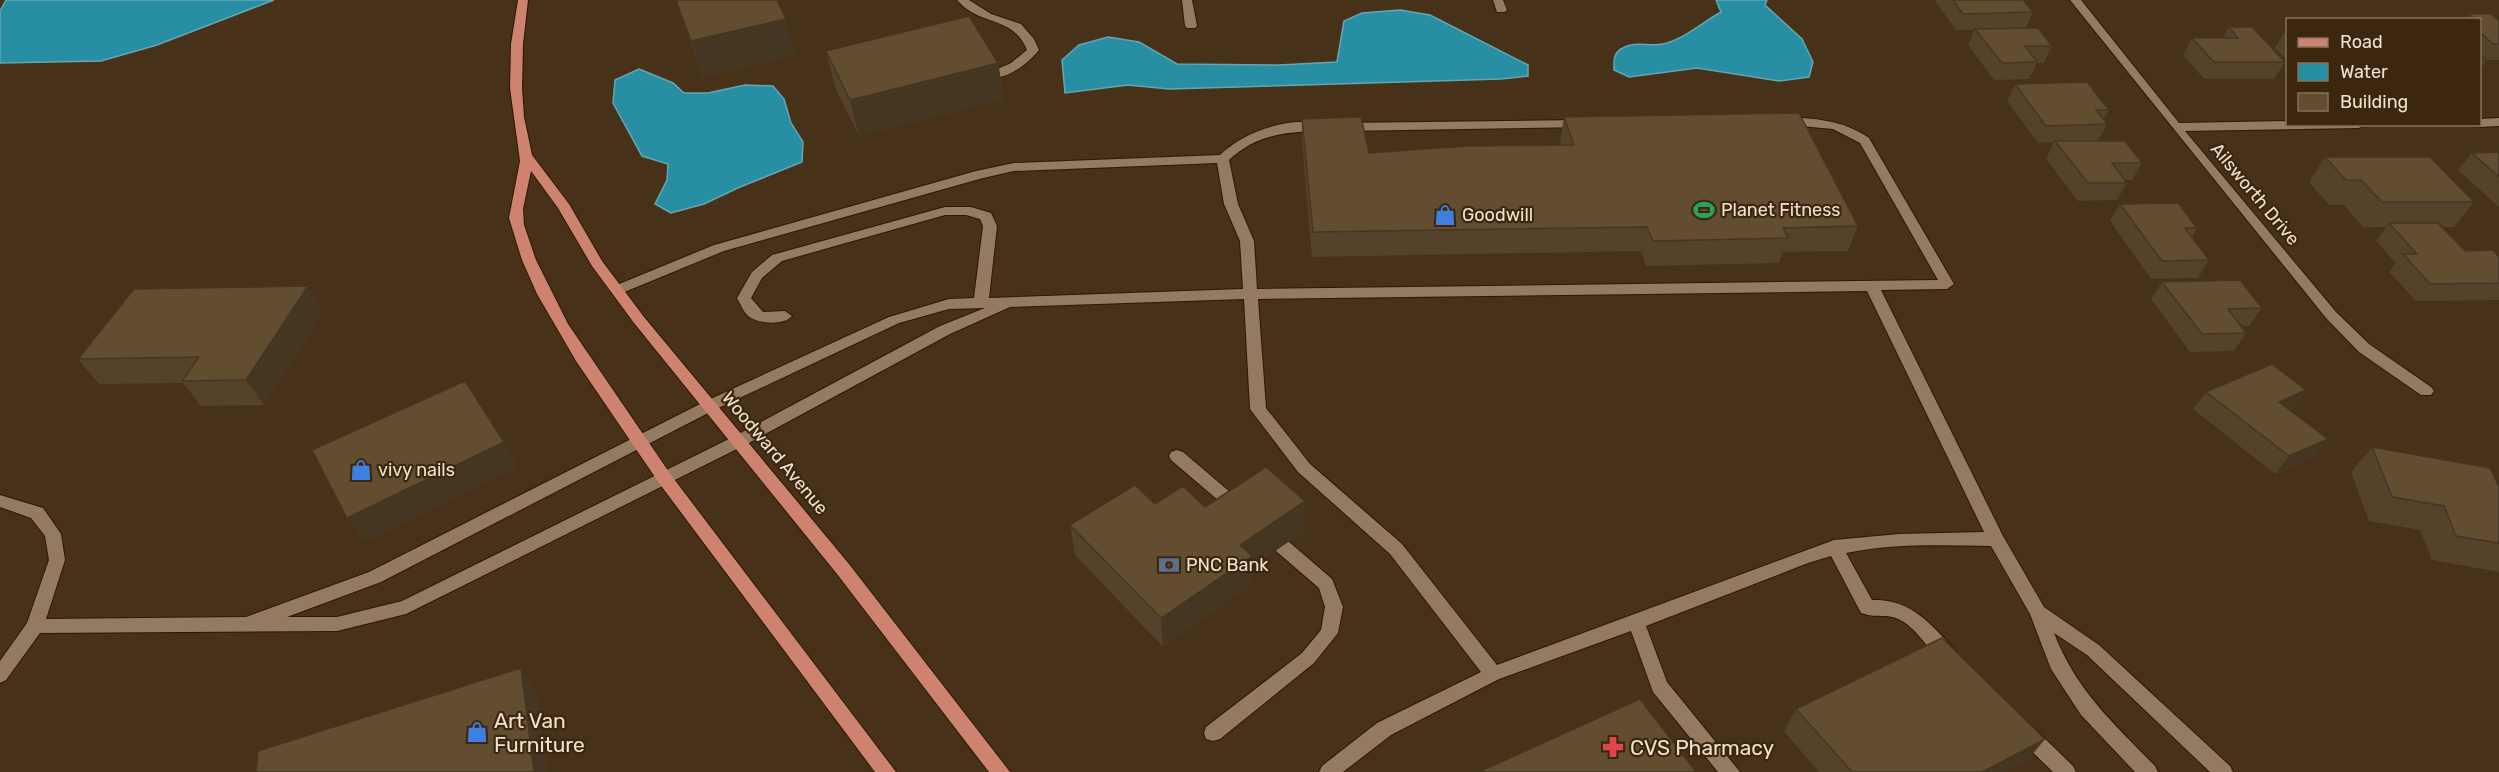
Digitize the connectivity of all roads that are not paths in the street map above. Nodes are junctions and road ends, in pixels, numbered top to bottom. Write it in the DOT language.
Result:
graph roads {
  1 [pos="523,0"];
  2 [pos="963,0"];
  3 [pos="1187,0"];
  4 [pos="2075,0"];
  5 [pos="1191,26"];
  6 [pos="992,75"];
  7 [pos="1770,121"];
  8 [pos="2499,122"];
  9 [pos="2481,123"];
  10 [pos="1593,124"];
  11 [pos="2286,125"];
  12 [pos="2176,127"];
  13 [pos="526,156"];
  14 [pos="1223,159"];
  15 [pos="1872,286"];
  16 [pos="617,290"];
  17 [pos="1250,294"];
  18 [pos="1014,300"];
  19 [pos="981,302"];
  20 [pos="785,316"];
  21 [pos="2426,391"];
  22 [pos="709,406"];
  23 [pos="641,441"];
  24 [pos="739,441"];
  25 [pos="1177,456"];
  26 [pos="665,479"];
  27 [pos="0,501"];
  28 [pos="1243,512"];
  29 [pos="1996,539"];
  30 [pos="1282,546"];
  31 [pos="1834,547"];
  32 [pos="2038,612"];
  33 [pos="1636,622"];
  34 [pos="35,626"];
  35 [pos="243,626"];
  36 [pos="1960,666"];
  37 [pos="1493,674"];
  38 [pos="0,675"];
  39 [pos="2017,723"];
  40 [pos="1213,733"];
  41 [pos="886,772"];
  42 [pos="1000,772"];
  43 [pos="1329,772"];
  44 [pos="1730,772"];
  45 [pos="2066,772"];
  46 [pos="2148,772"];
  47 [pos="2223,772"];
  1 -- 13 [label="main road, Woodward Avenue"];
  2 -- 6 [label="street"];
  3 -- 5 [label="street"];
  4 -- 12 [label="street, Ailsworth Drive"];
  7 -- 15 [label="street"];
  8 -- 9 [label="street"];
  10 -- 14 [label="street"];
  11 -- 12 [label="street"];
  12 -- 21 [label="street, Ailsworth Drive"];
  13 -- 16 [label="main road, Woodward Avenue"];
  13 -- 23 [label="main road, Woodward Avenue"];
  14 -- 16 [label="street"];
  14 -- 17 [label="street"];
  15 -- 17 [label="street"];
  15 -- 29 [label="street"];
  16 -- 22 [label="main road, Woodward Avenue"];
  17 -- 18 [label="street"];
  17 -- 37 [label="street"];
  18 -- 19 [label="street"];
  18 -- 24 [label="street"];
  19 -- 20 [label="street"];
  19 -- 22 [label="street"];
  22 -- 23 [label="street"];
  22 -- 24 [label="main road, Woodward Avenue"];
  23 -- 26 [label="main road, Woodward Avenue"];
  23 -- 35 [label="street"];
  24 -- 26 [label="street"];
  24 -- 42 [label="main road, Woodward Avenue"];
  25 -- 28 [label="street"];
  26 -- 35 [label="street"];
  26 -- 41 [label="main road, Woodward Avenue"];
  27 -- 34 [label="street"];
  29 -- 31 [label="street"];
  29 -- 32 [label="street"];
  30 -- 40 [label="street"];
  31 -- 33 [label="street"];
  31 -- 36 [label="street"];
  32 -- 46 [label="street"];
  32 -- 47 [label="street"];
  33 -- 37 [label="street"];
  33 -- 44 [label="street"];
  34 -- 35 [label="street"];
  34 -- 38 [label="street"];
  37 -- 43 [label="street"];
  39 -- 45 [label="street"];
}
